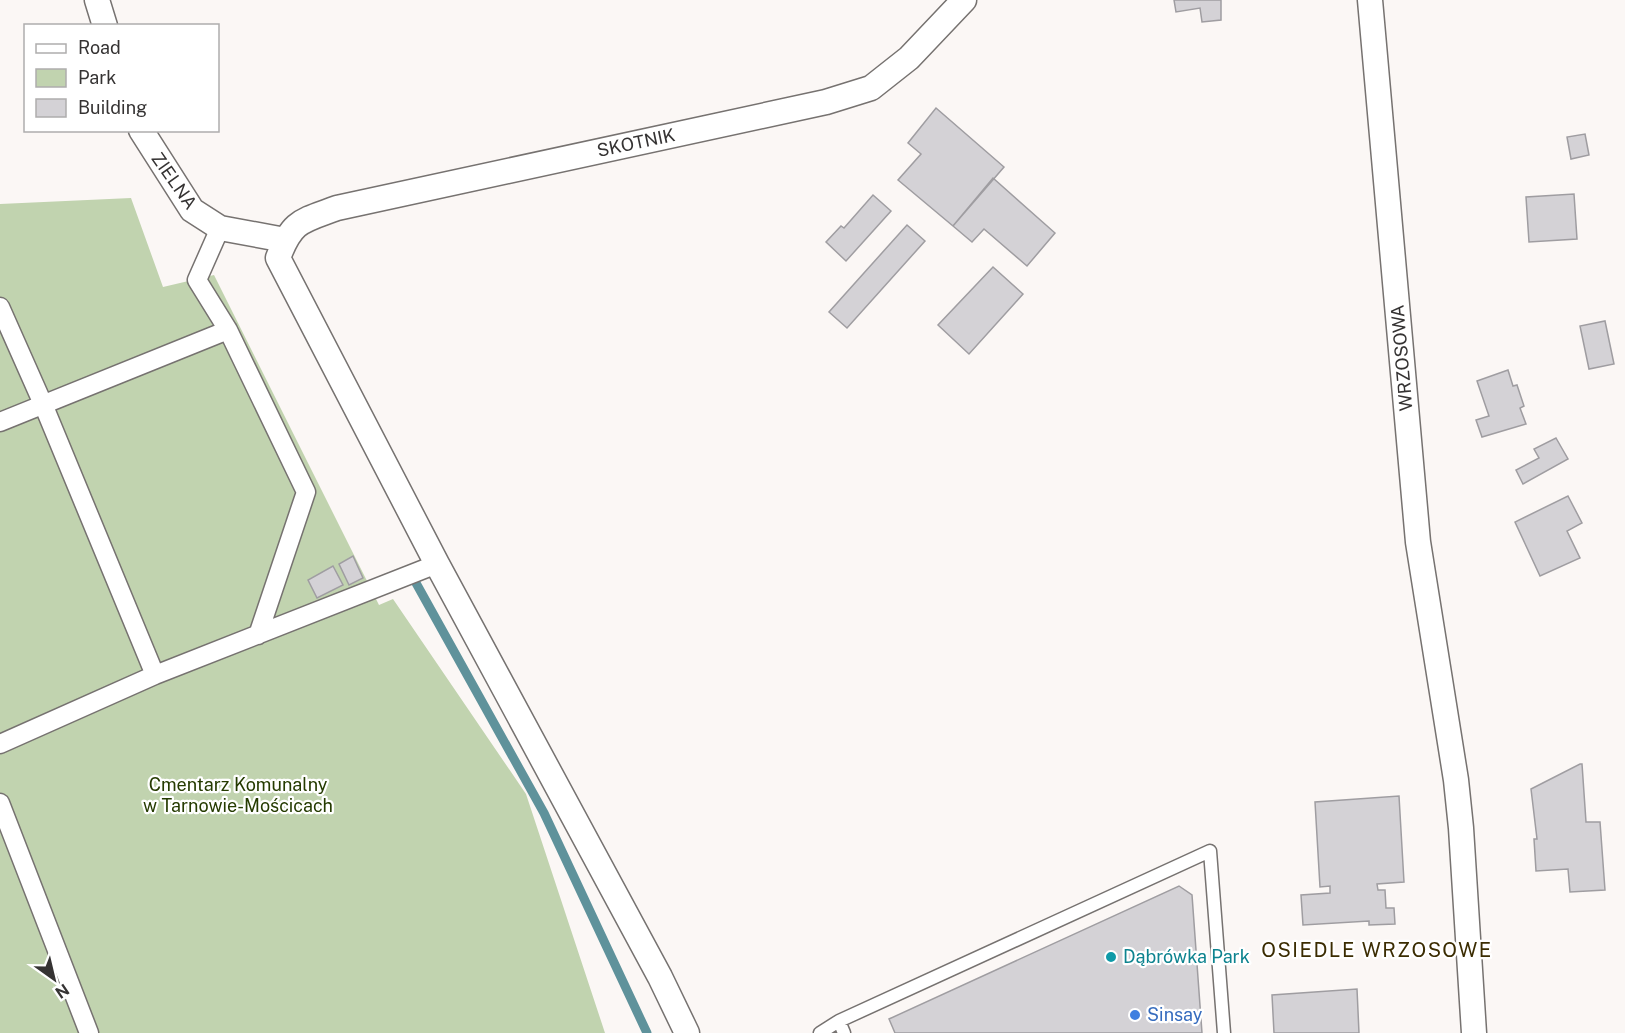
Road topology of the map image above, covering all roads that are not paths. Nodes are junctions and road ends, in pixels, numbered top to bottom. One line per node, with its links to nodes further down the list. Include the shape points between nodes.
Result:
1 (97, 0): 4 (street)
2 (964, 0): 7 (street, SKOTNIK, via 909,58 871,88 826,102 337,208 300,222)
3 (1370, 0): 23 (street, WRZOSOWA, via 1418,542 1461,828)
4 (104, 24)
5 (142, 132): 6 (street, ZIELNA, via 192,210)
6 (220, 228): 7 (street, ZIELNA); 9 (street, via 197,280)
7 (285, 240): 12 (street, via 278,258)
8 (0, 307): 10 (street)
9 (228, 330): 10 (street); 13 (street, via 306,492)
10 (43, 404): 11 (street); 14 (street)
11 (0, 422)
12 (437, 564): 13 (street); 19 (street)
13 (258, 635): 14 (street)
14 (156, 675): 15 (street)
15 (0, 744)
16 (0, 804): 18 (street)
17 (839, 1021): 20 (lane); 21 (lane); 22 (lane, via 1210,851)
18 (89, 1033)
19 (687, 1033)
20 (820, 1033)
21 (844, 1033)
22 (1224, 1033)
23 (1474, 1033)

